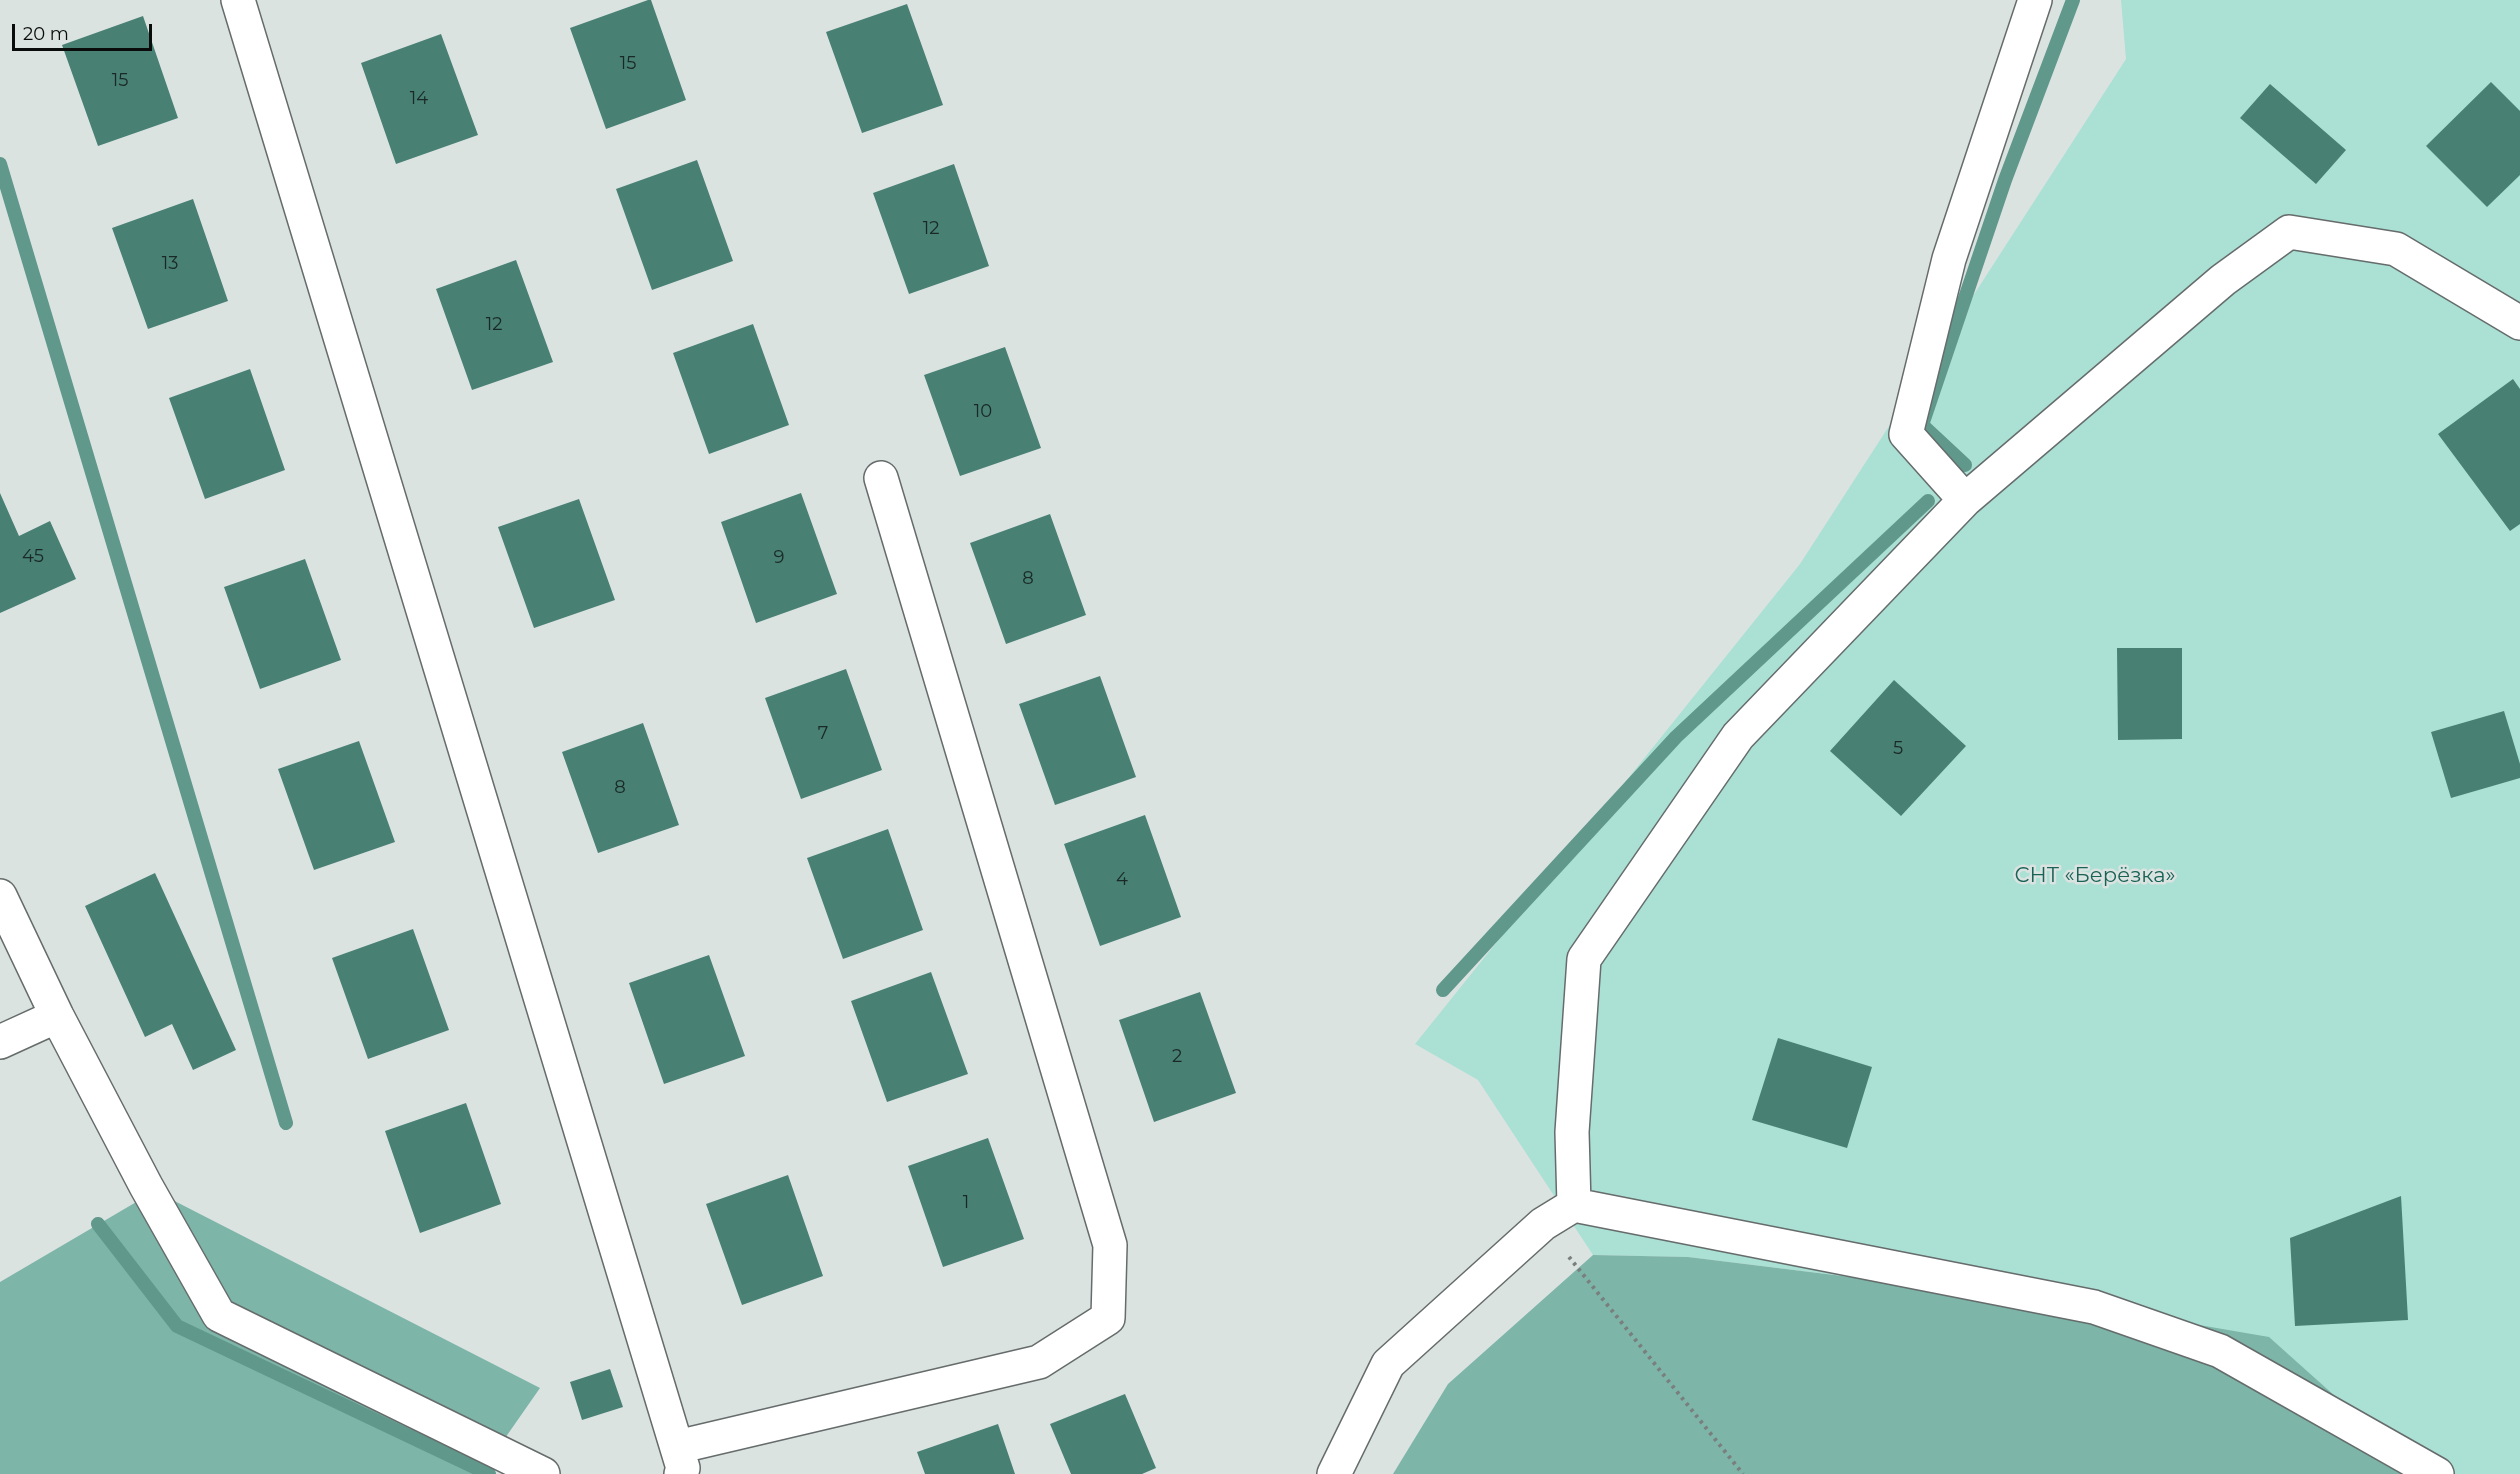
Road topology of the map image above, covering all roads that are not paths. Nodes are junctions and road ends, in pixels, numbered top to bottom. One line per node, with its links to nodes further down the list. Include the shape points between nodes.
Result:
1 (238, 0): 10 (street)
2 (2035, 0): 5 (street, via 1949,259 1906,434)
3 (2520, 323): 5 (street, via 2396,249 2289,231 2223,280)
4 (881, 478): 10 (street, via 1110,1245 1108,1318 1039,1362)
5 (1965, 500): 9 (street, via 1738,736 1584,959 1572,1132)
6 (0, 896): 7 (street)
7 (57, 1016): 8 (street); 11 (street, via 219,1315)
8 (0, 1042)
9 (1574, 1205): 12 (street, via 1543,1224 1388,1364); 13 (street, via 2094,1307 2220,1351)
10 (679, 1460)
11 (543, 1474)
12 (1334, 1474)
13 (2437, 1474)

